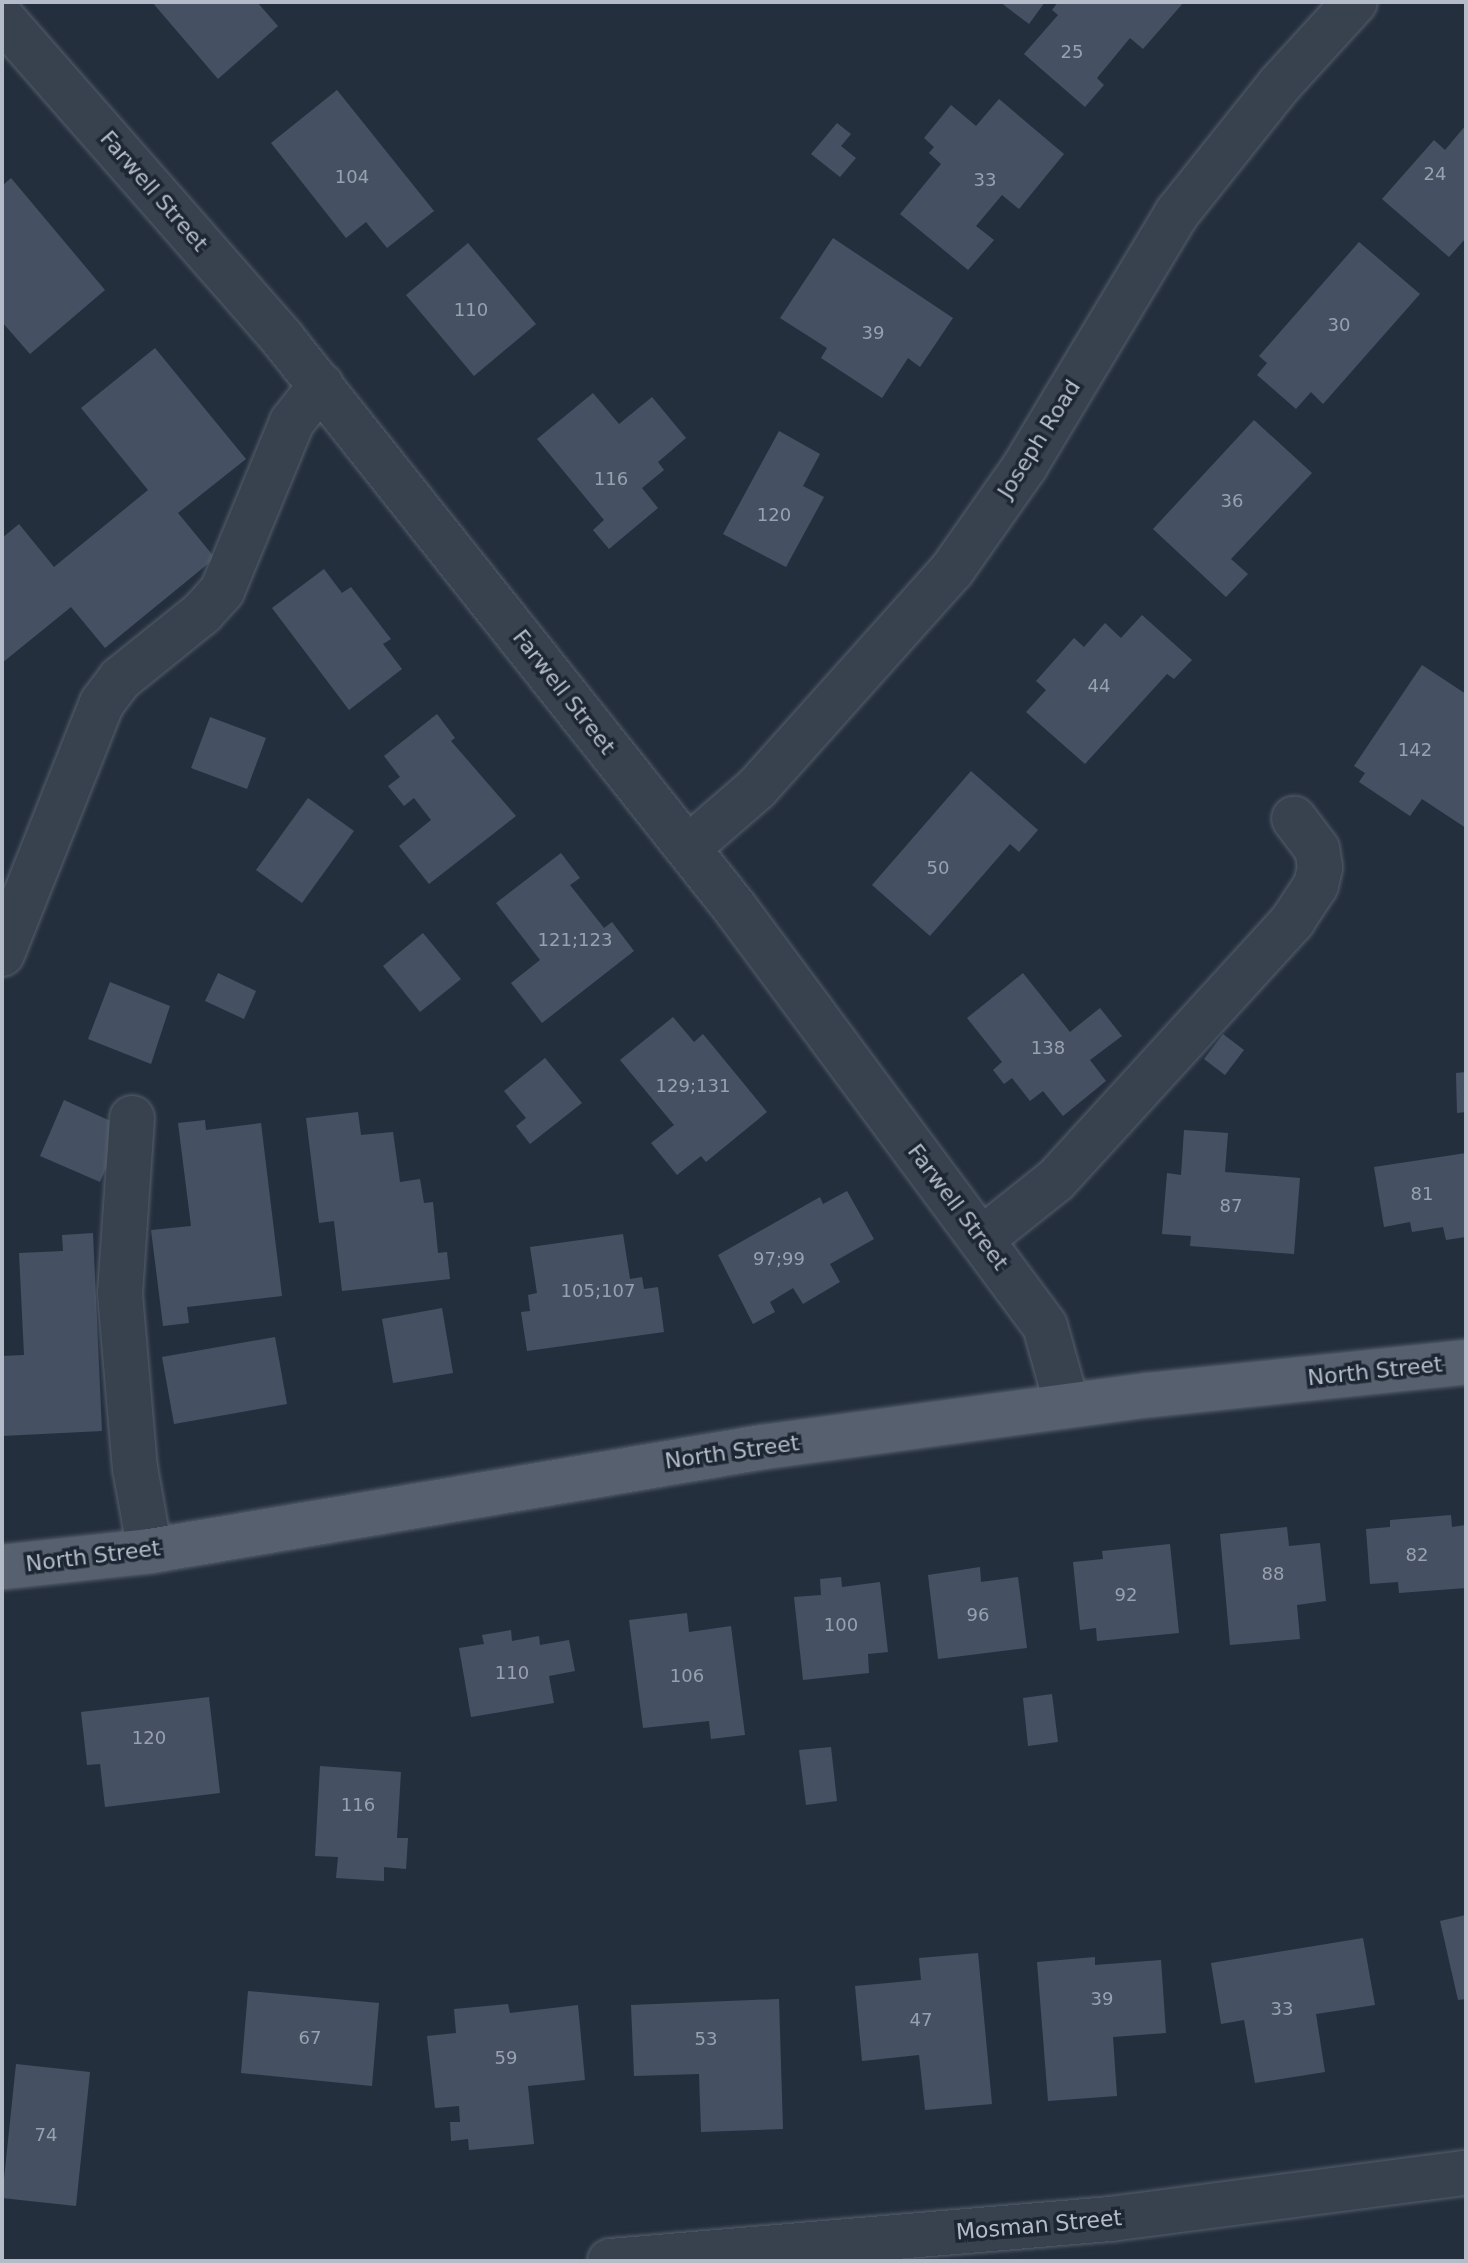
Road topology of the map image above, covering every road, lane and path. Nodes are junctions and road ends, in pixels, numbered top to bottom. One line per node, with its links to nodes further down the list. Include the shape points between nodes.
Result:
1 (1355, 2): 5 (street, Joseph Road, via 1280,84 1170,223 1034,452 952,570 757,788)
2 (2, 18): 3 (street, Farwell Street)
3 (321, 385): 5 (street, Farwell Street); 6 (street, via 292,422 222,591 120,679 102,703)
4 (1294, 819): 8 (street, via 1308,831 1320,867 1300,911 1056,1180)
5 (688, 848): 8 (street, Farwell Street)
6 (2, 954)
7 (132, 1118): 11 (street, via 120,1294 135,1468)
8 (982, 1239): 10 (street, Farwell Street, via 1045,1326)
9 (1466, 1362): 10 (main road, North Street)
10 (1067, 1405): 11 (main road, North Street, via 587,1473)
11 (150, 1551): 12 (main road, North Street)
12 (2, 1567)
13 (1466, 2173): 14 (street, Mosman Street, via 1166,2213)
14 (610, 2261)

